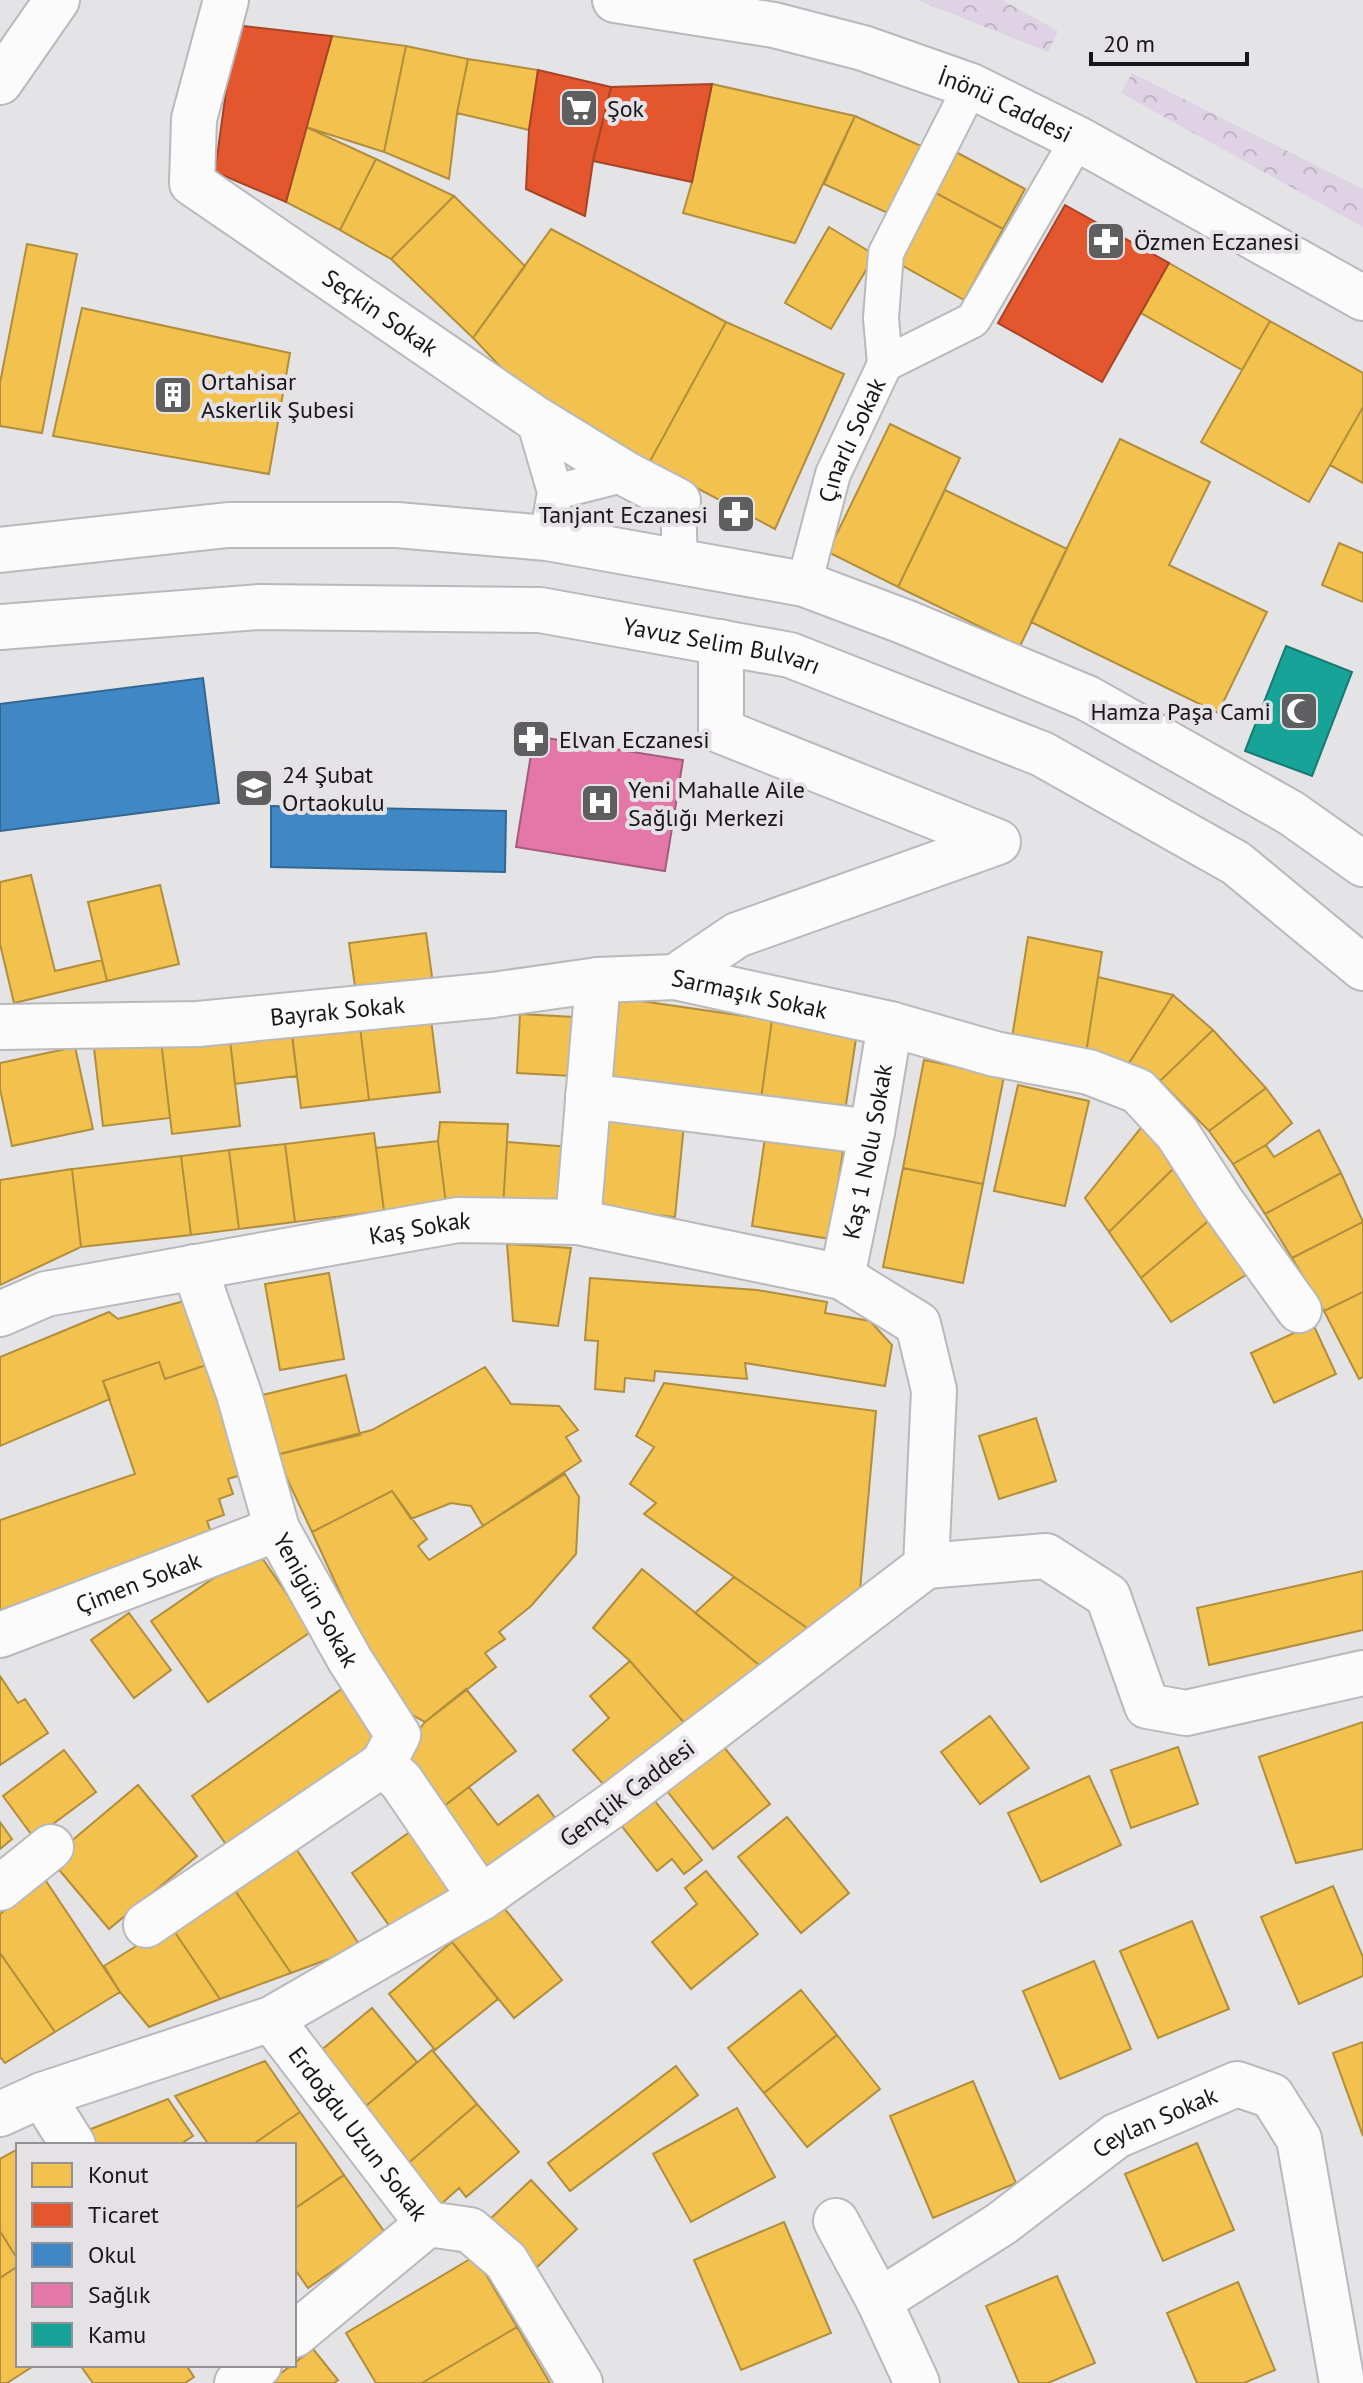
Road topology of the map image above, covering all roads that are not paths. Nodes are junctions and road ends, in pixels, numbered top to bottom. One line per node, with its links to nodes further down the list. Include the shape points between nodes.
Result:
1 (57, 0): 5 (street)
2 (226, 0): 10 (street, Seçkin Sokak, via 194,119 192,183)
3 (634, 1): 4 (street, İnönü Caddesi)
4 (695, 6): 6 (street, İnönü Caddesi, via 849,44)
5 (0, 82)
6 (971, 86): 7 (street, İnönü Caddesi); 9 (street, via 886,253 881,318)
7 (1078, 139): 8 (street, İnönü Caddesi); 9 (street, Çınarlı Sokak, via 973,320)
8 (1363, 298)
9 (885, 364): 17 (street, Çınarlı Sokak, via 833,474)
10 (533, 417): 11 (street, Seçkin Sokak); 12 (street)
11 (626, 474): 12 (street); 13 (street, Seçkin Sokak)
12 (555, 492): 14 (street)
13 (678, 501): 16 (street, Seçkin Sokak)
14 (547, 538): 15 (street, via 397,525 228,525); 16 (street)
15 (0, 550)
16 (680, 563): 17 (street)
17 (804, 584): 20 (street, via 1087,698 1291,813)
18 (0, 627): 19 (street, Yavuz Selim Bulvarı, via 259,607 540,610)
19 (721, 642): 21 (street, Yavuz Selim Bulvarı, via 790,655 1042,754 1236,863); 22 (street, Sarmaşık Sokak, via 721,731 998,842 737,935)
20 (1363, 864)
21 (1363, 968)
22 (675, 977): 23 (street, Bayrak Sokak); 24 (street, Sarmaşık Sokak)
23 (598, 980): 25 (street, Bayrak Sokak, via 198,1024); 26 (street)
24 (890, 1024): 27 (street, Kaş 1 Nolu Sokak); 31 (street, Sarmaşık Sokak, via 995,1054 1089,1072 1138,1091 1177,1133)
25 (0, 1027)
26 (588, 1096): 27 (street); 28 (street)
27 (872, 1132): 30 (street, Kaş 1 Nolu Sokak)
28 (578, 1222): 29 (street, Kaş Sokak, via 458,1220); 30 (street, Kaş Sokak)
29 (194, 1267): 32 (street, Kaş Sokak, via 46,1294); 33 (street, Yenigün Sokak, via 239,1394)
30 (842, 1277): 34 (street, via 918,1324 934,1390)
31 (1299, 1310)
32 (0, 1314)
33 (277, 1529): 35 (street, Çimen Sokak); 37 (street, Yenigün Sokak, via 398,1735)
34 (926, 1566): 36 (street, via 1046,1556 1108,1596 1147,1706 1186,1713); 40 (street, Gençlik Caddesi, via 614,1804)
35 (0, 1635)
36 (1363, 1673)
37 (383, 1764): 40 (street, via 401,1781); 41 (street)
38 (51, 1847): 39 (street)
39 (0, 1888)
40 (481, 1898): 42 (street, Gençlik Caddesi)
41 (146, 1925)
42 (271, 2019): 43 (street, Gençlik Caddesi); 47 (street, Erdoğdu Uzun Sokak)
43 (42, 2095): 44 (street, Gençlik Caddesi); 45 (street)
44 (0, 2114)
45 (72, 2143)
46 (836, 2221): 48 (street)
47 (428, 2224): 49 (street, Erdoğdu Uzun Sokak); 52 (street, via 470,2230 506,2261)
48 (879, 2301): 53 (street); 54 (street, Ceylan Sokak, via 1001,2224 1116,2136 1237,2084 1272,2096 1299,2139)
49 (296, 2333)
50 (257, 2367): 51 (street)
51 (237, 2383)
52 (580, 2383)
53 (917, 2383)
54 (1342, 2383)

